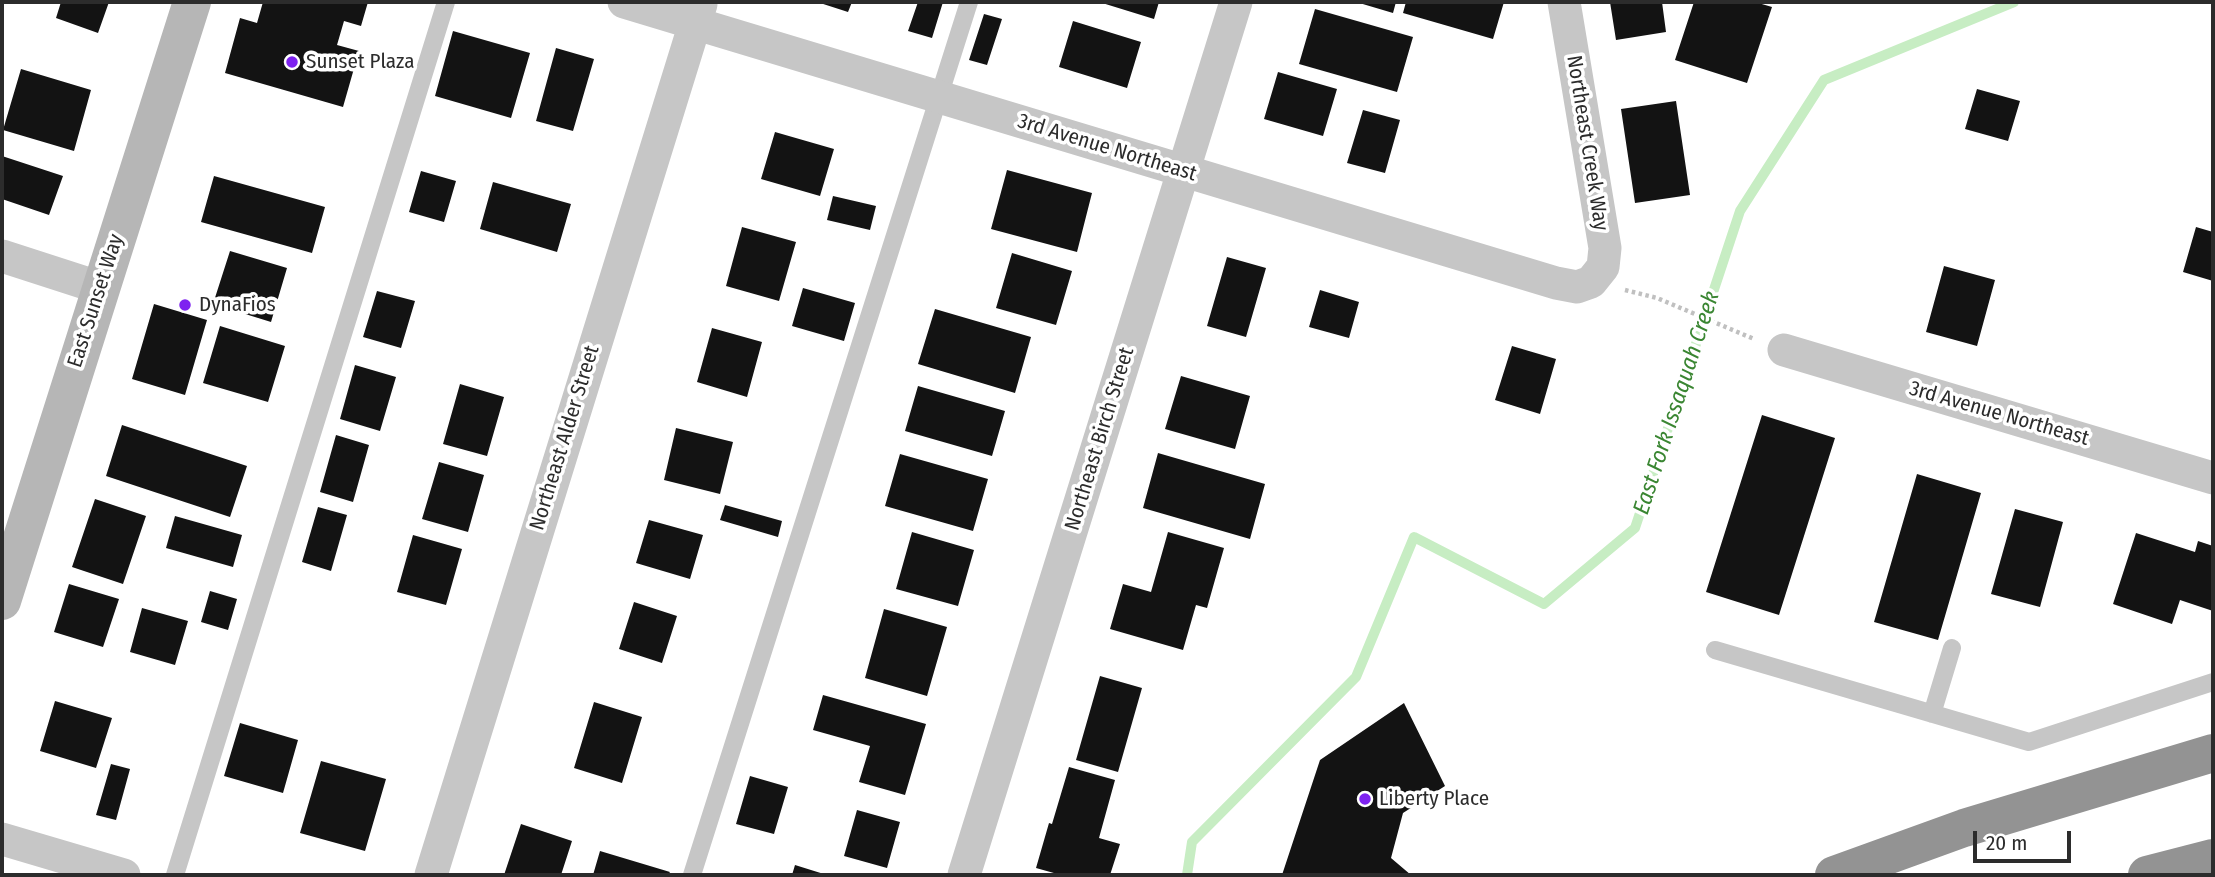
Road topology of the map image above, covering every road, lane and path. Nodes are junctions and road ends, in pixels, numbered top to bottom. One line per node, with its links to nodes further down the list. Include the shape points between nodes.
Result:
1 (192, 2): 12 (main road, East Sunset Way)
2 (446, 2): 25 (lane)
3 (624, 2): 7 (street, 3rd Avenue Northeast)
4 (969, 2): 8 (lane)
5 (1236, 2): 9 (street, Northeast Birch Street)
6 (1564, 2): 11 (street, Northeast Creek Way, via 1605,248 1603,267)
7 (698, 13): 8 (street, 3rd Avenue Northeast); 26 (street, Northeast Alder Street)
8 (939, 97): 9 (street, 3rd Avenue Northeast); 27 (lane)
9 (1184, 171): 11 (street, 3rd Avenue Northeast, via 1556,283 1577,287); 28 (street, Northeast Birch Street)
10 (2, 256): 12 (street)
11 (1591, 282): 13 (path, via 1657,298)
12 (101, 288): 15 (main road, East Sunset Way)
13 (1784, 350): 14 (street, 3rd Avenue Northeast)
14 (2213, 478)
15 (2, 601)
16 (1952, 648): 19 (lane)
17 (1715, 650): 19 (lane)
18 (2213, 682): 19 (lane, via 2029,742)
19 (1932, 714)
20 (2213, 739): 30 (highway)
21 (2213, 753): 29 (highway, via 1964,828)
22 (2, 839): 24 (street)
23 (2213, 858): 31 (highway)
24 (124, 875)
25 (174, 875)
26 (431, 875)
27 (692, 875)
28 (964, 875)
29 (1834, 875)
30 (1878, 875)
31 (2147, 875)

